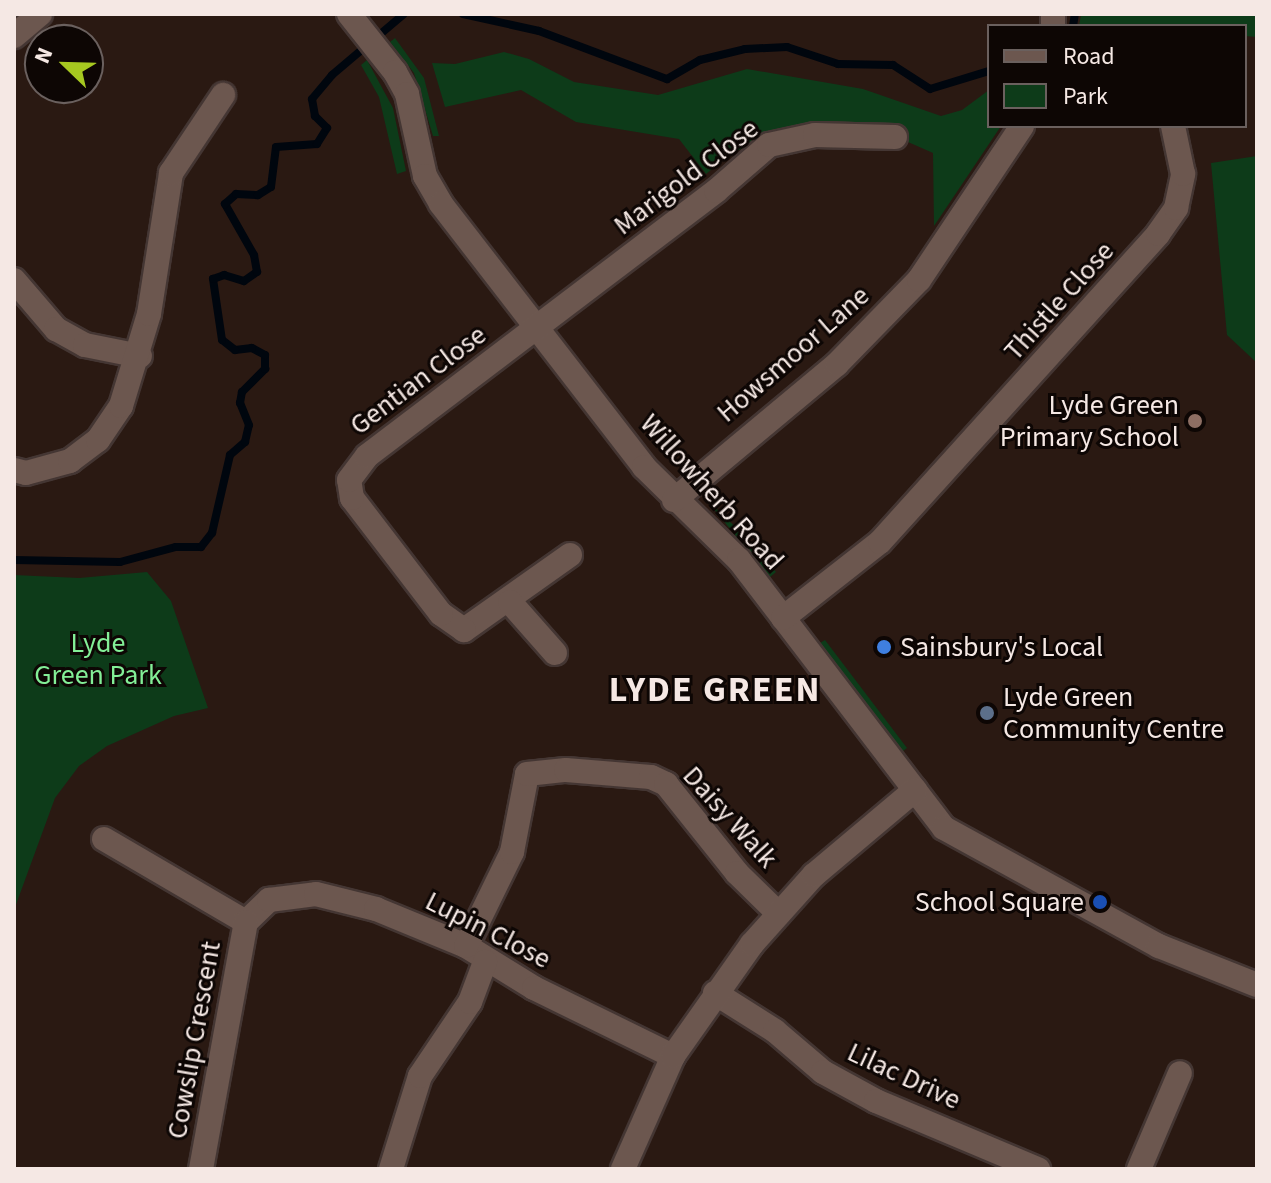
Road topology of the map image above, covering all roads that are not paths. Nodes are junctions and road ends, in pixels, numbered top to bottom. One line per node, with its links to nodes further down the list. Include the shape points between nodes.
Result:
1 (40, 14): 3 (street)
2 (349, 14): 9 (street, Willowherb Road, via 407,94 425,176)
3 (14, 36)
4 (223, 95): 10 (street, via 171,173)
5 (1021, 128): 12 (street, Howsmoor Lane, via 919,280 837,364)
6 (1173, 128): 15 (street, Thistle Close, via 1183,174 1176,208 1158,234 880,542)
7 (895, 137): 9 (street, Marigold Close, via 815,135 769,145)
8 (14, 280): 10 (street, via 56,329 85,345)
9 (535, 328): 12 (street, Willowherb Road); 14 (street, Gentian Close, via 367,456 349,480 352,498 450,624 464,630)
10 (140, 356): 11 (street, via 121,406 98,440 48,470)
11 (14, 470)
12 (674, 500): 15 (street, Willowherb Road, via 739,560)
13 (570, 555): 14 (street, Gentian Close)
14 (510, 602): 16 (street)
15 (783, 618): 17 (street, Willowherb Road)
16 (555, 653)
17 (915, 790): 19 (street, via 852,840); 23 (street, Willowherb Road, via 944,828 973,848 1159,946)
18 (104, 839): 20 (street)
19 (778, 913): 21 (street, Daisy Walk, via 737,873 666,784 651,777 566,770 527,774 512,852); 24 (street)
20 (246, 922): 21 (street, Lupin Close, via 269,900 316,894 376,909); 27 (street, Cowslip Crescent)
21 (466, 946): 22 (street, Lupin Close)
22 (485, 962): 25 (street, Lupin Close); 28 (street, via 470,1002 420,1076)
23 (1257, 985)
24 (715, 993): 25 (street); 30 (street, Lilac Drive, via 775,1031 823,1072 876,1101)
25 (673, 1056): 29 (street)
26 (1180, 1073): 31 (street)
27 (201, 1169)
28 (391, 1169)
29 (623, 1169)
30 (1038, 1169)
31 (1139, 1169)

